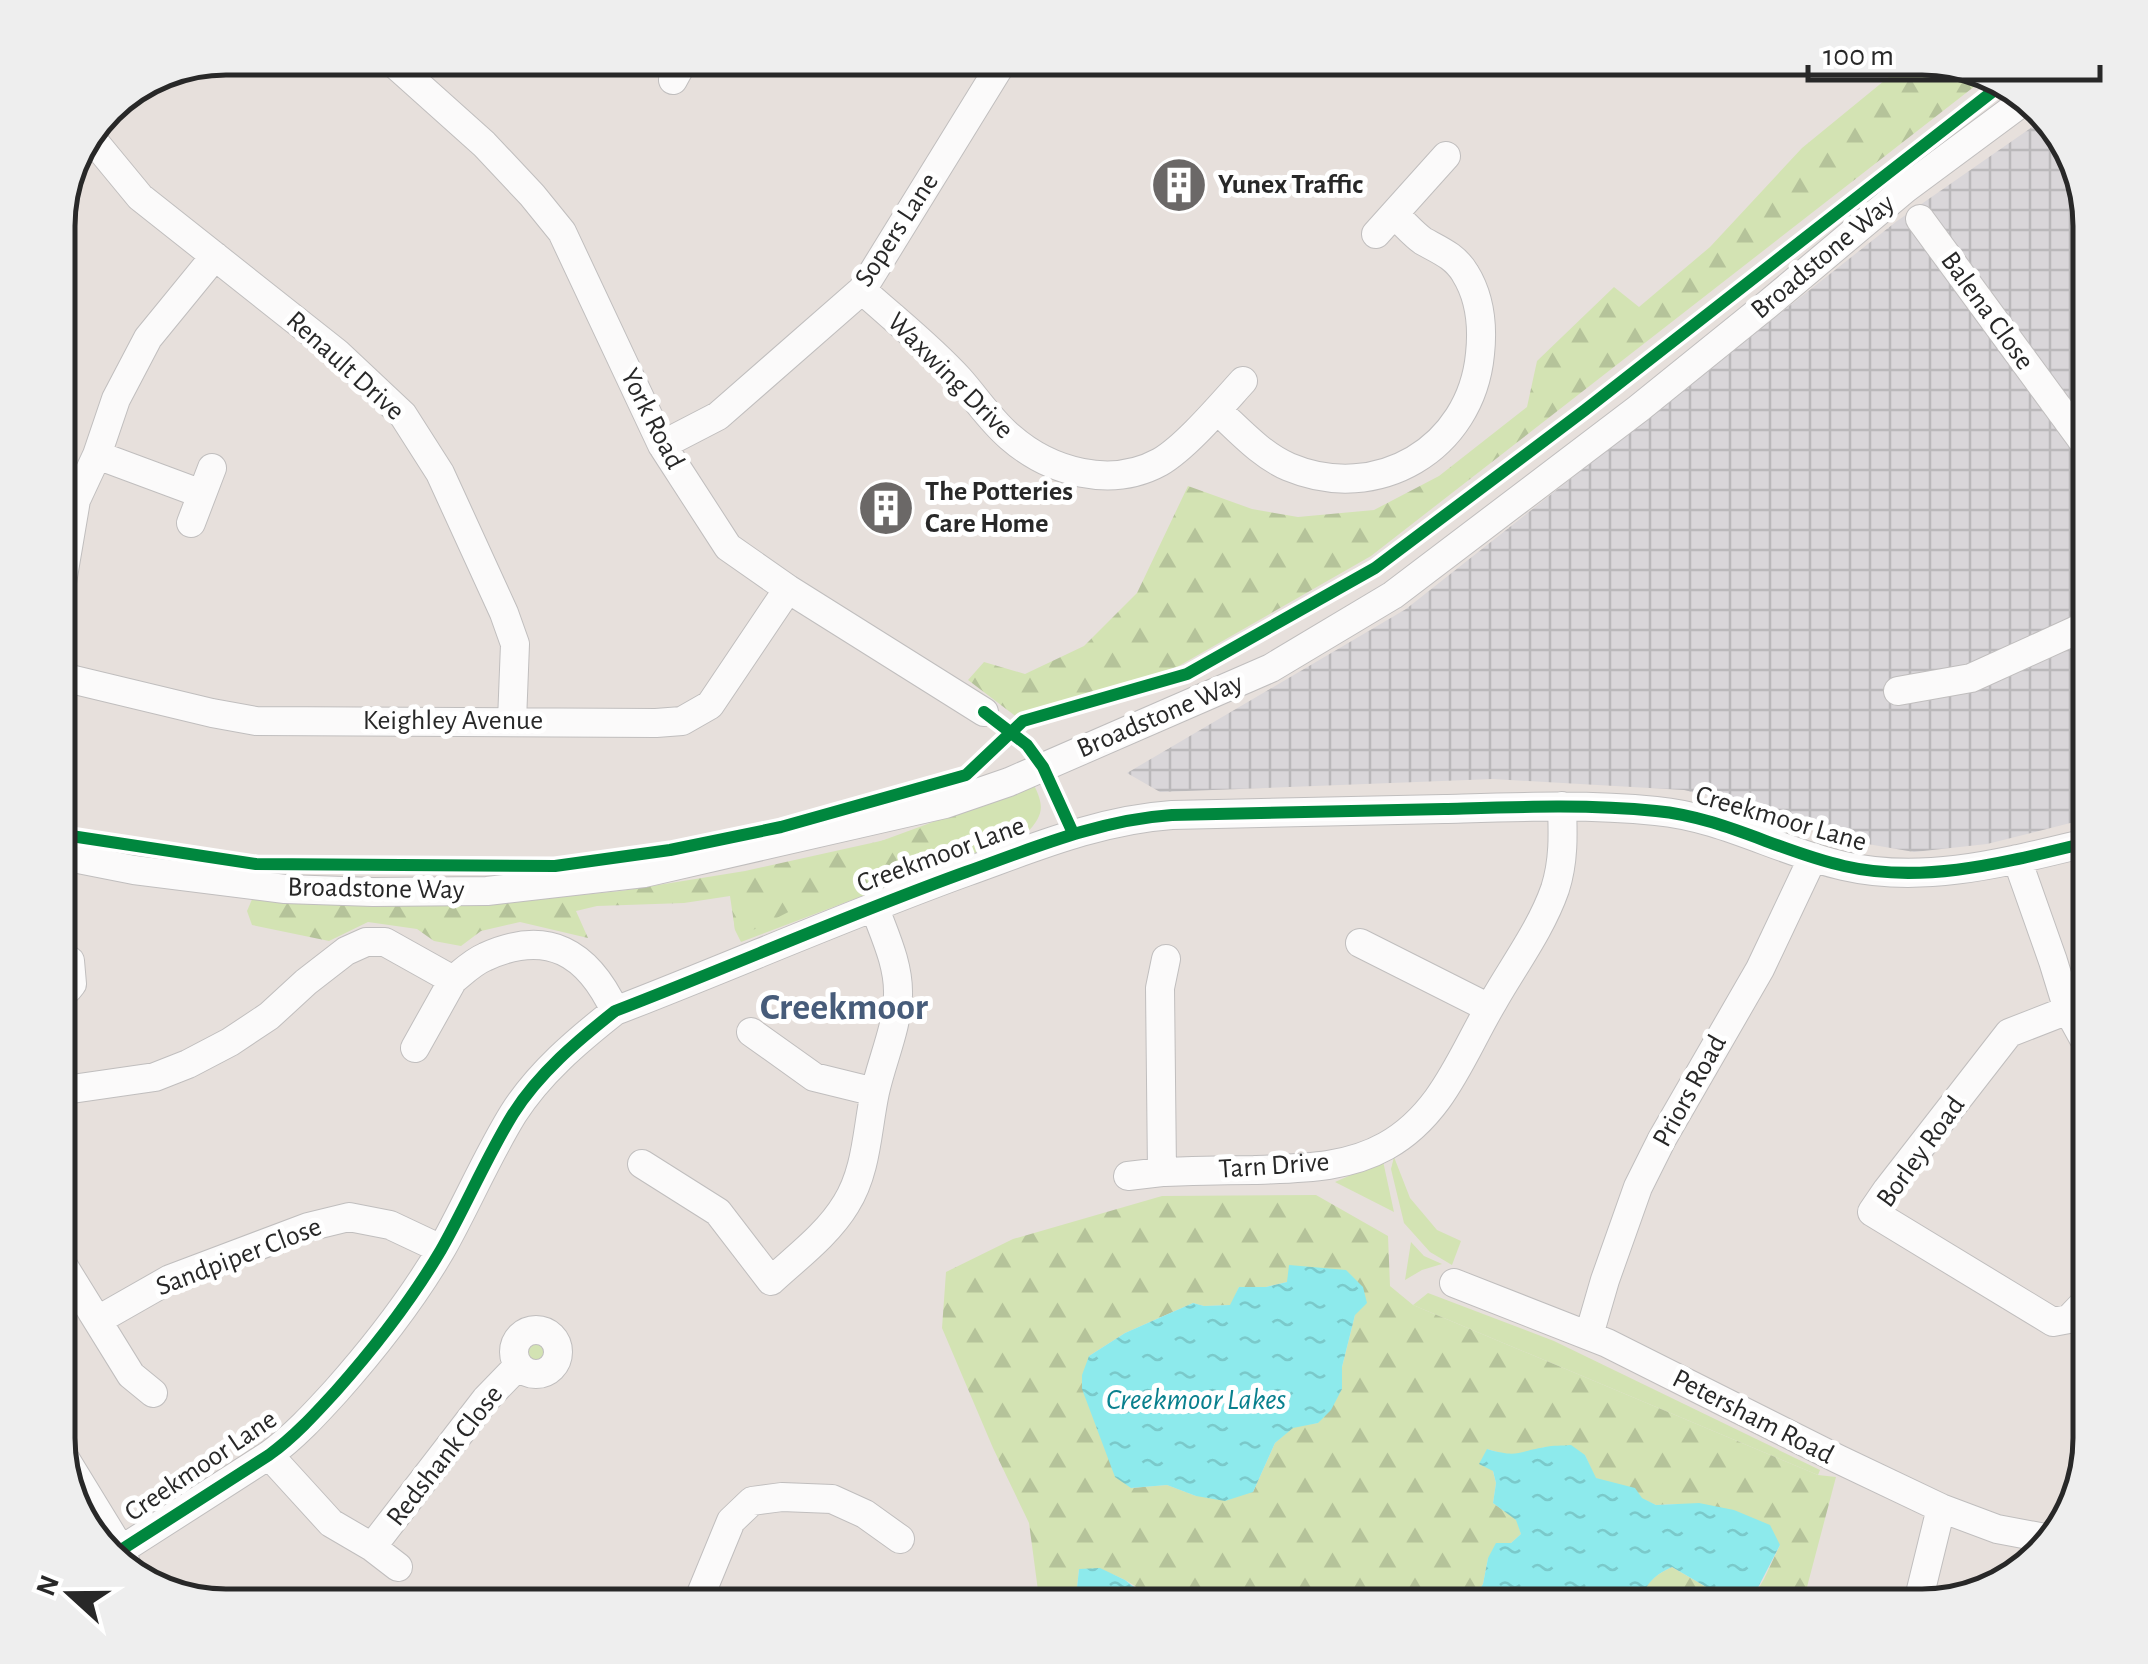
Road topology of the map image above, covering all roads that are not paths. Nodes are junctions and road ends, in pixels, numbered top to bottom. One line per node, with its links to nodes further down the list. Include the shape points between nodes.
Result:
1 (407, 75): 12 (street, York Road, via 484,144 562,232)
2 (995, 75): 8 (street, Sopers Lane)
3 (2016, 108): 25 (street, Broadstone Way, via 1393,596 1271,668 1009,782 927,808 644,872 488,891 285,889)
4 (98, 147): 7 (street, Renault Drive, via 140,197)
5 (1446, 156): 10 (street, via 1386,224 1442,249 1464,270 1479,308 1472,395 1447,432 1392,472 1342,479 1287,466)
6 (1920, 219): 11 (street, Balena Close)
7 (215, 256): 13 (street, via 148,338); 21 (street, Renault Drive, via 338,352 422,441 515,644)
8 (862, 290): 10 (street, Waxwing Drive, via 957,377 1012,439 1069,470 1140,471 1164,460); 12 (street, Sopers Lane, via 718,416)
9 (1243, 381): 10 (street, Waxwing Drive)
10 (1217, 410)
11 (2073, 428)
12 (662, 445): 16 (street, York Road, via 728,547)
13 (97, 455): 14 (street); 15 (street, via 207,481)
14 (75, 506)
15 (191, 522)
16 (788, 589): 20 (street, York Road); 21 (street, Keighley Avenue, via 710,705 682,720)
17 (2073, 632): 19 (street, via 1971,678)
18 (75, 680): 21 (street, Keighley Avenue, via 256,721)
19 (1898, 691)
20 (984, 712)
21 (512, 720)
22 (1562, 806): 24 (street, Creekmoor Lane, via 1659,811 1719,823); 27 (street, Creekmoor Lane, via 1149,816 1074,833); 31 (street, Tarn Drive, via 1555,889)
23 (2073, 846): 26 (street, Creekmoor Lane)
24 (1813, 856): 26 (street, Creekmoor Lane, via 1842,866 1923,874); 47 (street, Priors Road, via 1760,968 1638,1187)
25 (75, 858)
26 (2017, 859): 32 (street)
27 (874, 906): 33 (street, Creekmoor Lane); 38 (street, via 896,969 898,996)
28 (1360, 943): 31 (street)
29 (1166, 960): 40 (street, via 1160,988)
30 (453, 980): 33 (street, via 482,958 549,944 577,957); 36 (street); 37 (street, via 385,942 366,942 269,1016 188,1064)
31 (1490, 1008): 40 (street, Tarn Drive, via 1428,1113 1388,1146 1324,1168)
32 (2068, 1010): 34 (street); 45 (street, Borley Road, via 2010,1033 1872,1212 2052,1322)
33 (615, 1011): 42 (street, Creekmoor Lane, via 552,1066 514,1113)
34 (2073, 1019)
35 (751, 1032): 38 (street, via 814,1077)
36 (415, 1048)
37 (75, 1088)
38 (875, 1092): 39 (street, via 866,1152 849,1200 777,1290 718,1212)
39 (642, 1164)
40 (1162, 1172): 41 (street, Tarn Drive)
41 (1128, 1176)
42 (441, 1249): 46 (street, Sandpiper Close, via 390,1225 349,1217 170,1279); 50 (street, Creekmoor Lane, via 358,1366)
43 (1454, 1283): 47 (street, Petersham Road)
44 (75, 1284): 46 (street)
45 (2073, 1315)
46 (98, 1320): 49 (street, via 131,1374)
47 (1589, 1335): 52 (street, Petersham Road)
48 (518, 1366): 56 (street, Redshank Close)
49 (153, 1393)
50 (270, 1455): 56 (street, Redshank Close, via 331,1523); 57 (street, Creekmoor Lane)
51 (89, 1500): 53 (street)
52 (1941, 1508): 54 (street, Petersham Road); 60 (street)
53 (109, 1533)
54 (2036, 1536)
55 (900, 1539): 59 (street, via 832,1499 752,1502 731,1520)
56 (372, 1547): 58 (street, Redshank Close)
57 (133, 1557)
58 (398, 1567)
59 (703, 1589)
60 (1920, 1589)

